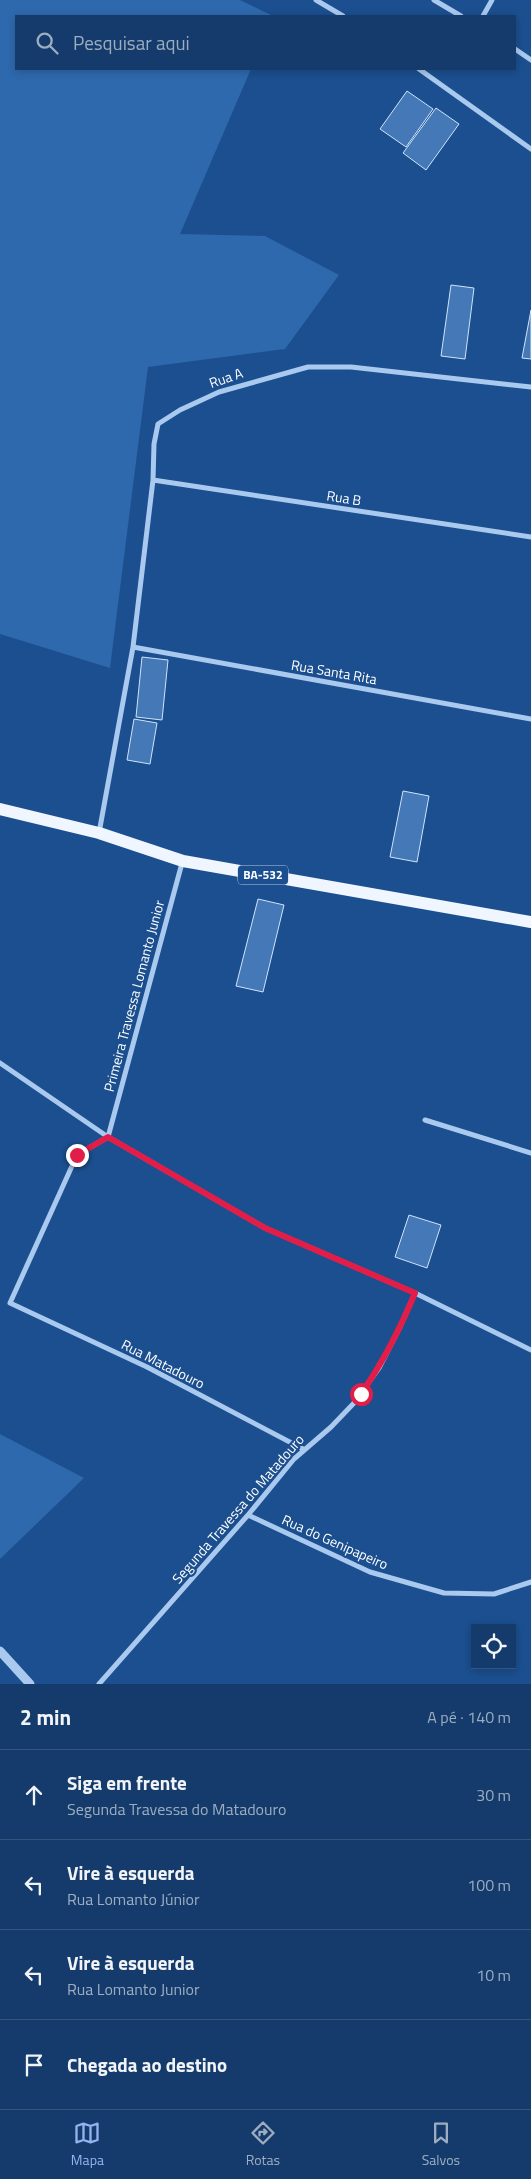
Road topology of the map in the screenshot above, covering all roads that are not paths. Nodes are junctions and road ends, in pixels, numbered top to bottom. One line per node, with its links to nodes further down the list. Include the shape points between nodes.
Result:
1 (316, 0): 4 (street)
2 (434, 0): 5 (street)
3 (492, 0): 6 (street)
4 (341, 15)
5 (459, 15)
6 (484, 15)
7 (516, 51): 8 (street)
8 (531, 60)
9 (420, 70): 10 (street)
10 (531, 149)
11 (531, 387): 12 (street, Rua A, via 330,365 290,371 219,392 158,424)
12 (153, 480): 13 (street, Rua B); 14 (street, Rua A)
13 (531, 538)
14 (133, 647): 15 (street, Rua Santa Rita); 17 (street, Rua A)
15 (531, 720)
16 (0, 809): 17 (main road, BA-532)
17 (99, 833): 18 (main road, BA-532)
18 (183, 861): 19 (main road, BA-532); 22 (street, Primeira Travessa Lomanto Junior)
19 (531, 922)
20 (0, 1062): 22 (street)
21 (424, 1120): 23 (street)
22 (108, 1137): 24 (street, via 265,1228); 26 (street, Rua Matadouro, via 77,1155 10,1303 147,1367)
23 (531, 1153)
24 (415, 1293): 25 (street); 26 (street, Segunda Travessa do Matadouro, via 379,1368 354,1403)
25 (531, 1350)
26 (303, 1449): 27 (street, Segunda Travessa do Matadouro)
27 (248, 1515): 28 (street, Rua do Genipapeiro, via 370,1572 444,1593 494,1594); 31 (street, Segunda Travessa do Matadouro)
28 (531, 1582)
29 (0, 1651): 30 (street)
30 (30, 1684)
31 (99, 1684)

